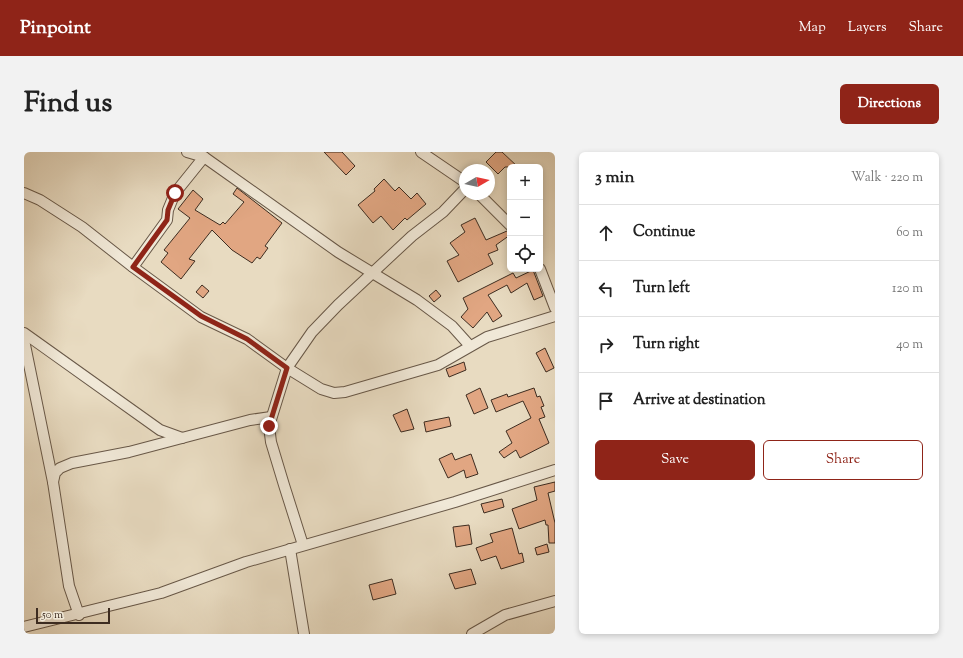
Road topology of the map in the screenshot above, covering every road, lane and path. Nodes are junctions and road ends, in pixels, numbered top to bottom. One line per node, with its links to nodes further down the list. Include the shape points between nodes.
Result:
1 (187, 152): 3 (street)
2 (421, 152): 4 (street)
3 (204, 157): 9 (street, via 175,193 167,220); 11 (street)
4 (459, 178)
5 (24, 193): 9 (street, via 76,222)
6 (459, 195): 11 (street)
7 (485, 200): 8 (street)
8 (507, 222)
9 (133, 267): 17 (street, via 201,316 247,339)
10 (541, 272): 12 (street)
11 (371, 273): 16 (street, via 428,308 452,326); 17 (street, via 312,332)
12 (555, 308)
13 (555, 316): 16 (street)
14 (24, 333): 19 (street, via 160,430 177,438)
15 (24, 340): 21 (street)
16 (470, 346): 17 (street, via 438,366 345,392 334,393 321,389)
17 (287, 368): 18 (street)
18 (271, 417): 19 (street, via 237,423); 22 (street, via 271,442)
19 (184, 438): 21 (street, via 72,463 60,468 55,473)
20 (555, 470): 22 (street, via 455,502)
21 (53, 482): 25 (street, via 69,586)
22 (303, 545): 23 (street)
23 (290, 549): 25 (street, via 161,593); 27 (street)
24 (555, 601): 28 (street, via 505,615)
25 (79, 615): 26 (street)
26 (24, 627)
27 (304, 634)
28 (472, 634)

